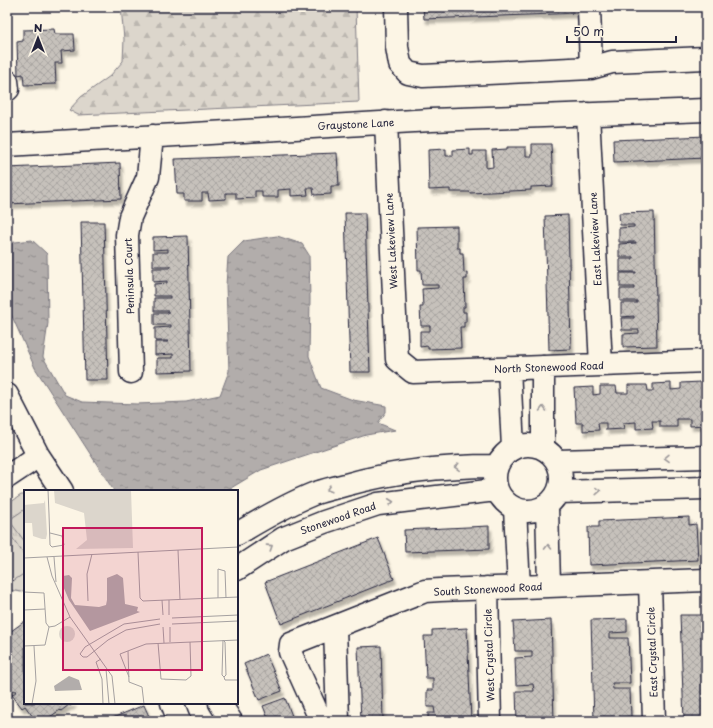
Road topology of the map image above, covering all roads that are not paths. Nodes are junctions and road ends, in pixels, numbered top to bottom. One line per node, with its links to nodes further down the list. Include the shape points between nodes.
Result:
1 (396, 7): 4 (street, via 397,48 400,64 408,73 423,76)
2 (589, 7): 4 (street)
3 (706, 58): 4 (street, via 612,62)
4 (591, 68)
5 (7, 81): 6 (street)
6 (7, 90)
7 (706, 110): 8 (street, Graystone Lane)
8 (588, 114): 9 (street, Graystone Lane); 14 (street, East Lakeview Lane)
9 (386, 122): 10 (street, Graystone Lane); 12 (street, West Lakeview Lane)
10 (152, 136): 11 (street, Graystone Lane); 17 (street, Peninsula Court, via 148,177 130,217 127,235)
11 (7, 144)
12 (397, 359): 16 (street, North Stonewood Road, via 413,372)
13 (706, 361): 14 (street, North Stonewood Road)
14 (601, 365): 15 (street, North Stonewood Road)
15 (543, 367): 16 (street, North Stonewood Road); 20 (street, one-way to 15)
16 (509, 368): 19 (street)
17 (132, 372)
18 (7, 395): 21 (street)
19 (512, 448): 20 (street, via 528,444); 23 (street, via 502,455)
20 (550, 454): 22 (street, one-way to 20); 28 (street, via 561,471 562,482)
21 (38, 455): 24 (street); 26 (street)
22 (706, 457)
23 (496, 466): 27 (street); 30 (street, one-way to 30, via 419,470 374,477 314,493 274,512)
24 (7, 477)
25 (706, 488): 28 (street, one-way to 25)
26 (61, 490)
27 (496, 490): 29 (street, via 504,502); 31 (street, Stonewood Road, one-way to 27, via 284,538 378,504)
28 (553, 499): 29 (street, via 531,512); 34 (street, one-way to 28)
29 (515, 509): 35 (street)
30 (238, 533)
31 (238, 568)
32 (706, 580): 33 (street, South Stonewood Road)
33 (650, 583): 34 (street, South Stonewood Road); 43 (street, East Crystal Circle)
34 (549, 586): 35 (street, South Stonewood Road)
35 (519, 587): 36 (street, South Stonewood Road)
36 (487, 588): 37 (street, South Stonewood Road, via 425,592); 42 (street, West Crystal Circle)
37 (335, 627): 40 (street, South Stonewood Road, via 291,644 290,652); 41 (street)
38 (172, 704): 39 (street)
39 (179, 721)
40 (321, 721)
41 (338, 721)
42 (490, 721)
43 (654, 721)

